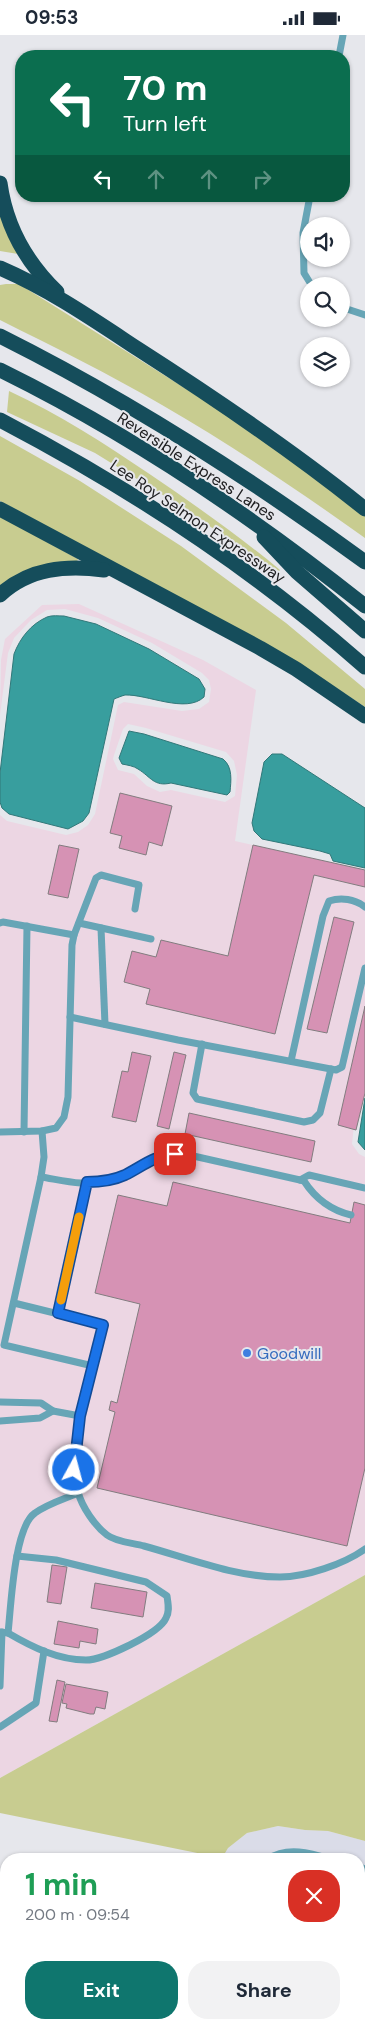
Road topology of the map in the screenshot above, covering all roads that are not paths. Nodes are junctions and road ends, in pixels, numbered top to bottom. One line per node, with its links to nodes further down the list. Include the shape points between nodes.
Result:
1 (344, 35): 2 (lane)
2 (340, 50)
3 (0, 183): 7 (highway, via 6,212 22,249 36,271)
4 (309, 202): 6 (lane, via 303,233)
5 (0, 268): 7 (highway)
6 (306, 277)
7 (73, 307): 14 (highway, via 214,398)
8 (350, 310): 9 (lane)
9 (365, 315)
10 (4, 338): 16 (highway, via 161,425 264,491)
11 (2, 371): 15 (highway, Reversible Express Lanes, via 130,442)
12 (0, 420): 21 (highway, Lee Roy Selmon Expressway, via 104,478 191,535 251,576)
13 (0, 509): 17 (highway)
14 (365, 509)
15 (248, 519): 19 (highway, Reversible Express Lanes); 20 (highway, via 297,573)
16 (365, 562)
17 (113, 571): 18 (highway, via 72,567 43,571 16,583); 22 (highway, via 260,648)
18 (0, 595)
19 (365, 606)
20 (365, 631)
21 (365, 667)
22 (365, 716)
23 (365, 907): 35 (lane, via 338,898 329,901)
24 (135, 909): 26 (lane, via 139,885 101,875 96,878)
25 (0, 923): 27 (lane)
26 (79, 923): 28 (lane); 29 (lane)
27 (27, 926): 29 (lane); 39 (lane)
28 (101, 928): 30 (lane); 33 (lane)
29 (74, 935): 32 (lane)
30 (151, 939)
31 (365, 968): 36 (lane, via 342,1067)
32 (70, 1017): 33 (lane); 37 (lane, via 68,1097 64,1117 56,1127)
33 (104, 1024): 34 (lane)
34 (202, 1044): 35 (lane); 36 (lane, via 193,1093 197,1099 304,1122 313,1120 320,1113)
35 (291, 1061): 36 (lane)
36 (331, 1069)
37 (42, 1131): 39 (lane); 40 (lane, via 44,1157)
38 (0, 1132): 39 (lane)
39 (24, 1132)
40 (41, 1177): 42 (lane); 45 (lane)
41 (300, 1180): 42 (lane, via 175,1154 160,1155 104,1182); 43 (lane, via 309,1175); 44 (lane, via 325,1205)
42 (87, 1182): 46 (lane)
43 (365, 1188)
44 (352, 1215)
45 (14, 1303): 46 (lane); 47 (lane, via 4,1345)
46 (58, 1313): 47 (lane, via 103,1325)
47 (93, 1366): 50 (lane)
48 (0, 1402): 49 (lane, via 41,1403)
49 (53, 1411): 50 (lane); 51 (lane, via 40,1418)
50 (80, 1416): 52 (lane, via 74,1470)
51 (0, 1421)
52 (78, 1493): 53 (lane, via 88,1514 108,1536 248,1575 307,1575); 54 (lane, via 34,1513 25,1525)
53 (365, 1549)
54 (17, 1556): 55 (lane); 56 (lane, via 56,1560 146,1582 166,1596 169,1612 165,1621 141,1640 87,1660)
55 (3, 1632): 56 (lane); 57 (lane)
56 (44, 1651): 58 (lane, via 36,1703)
57 (0, 1686)
58 (0, 1727)
59 (288, 1853): 60 (lane)
60 (309, 1853)

